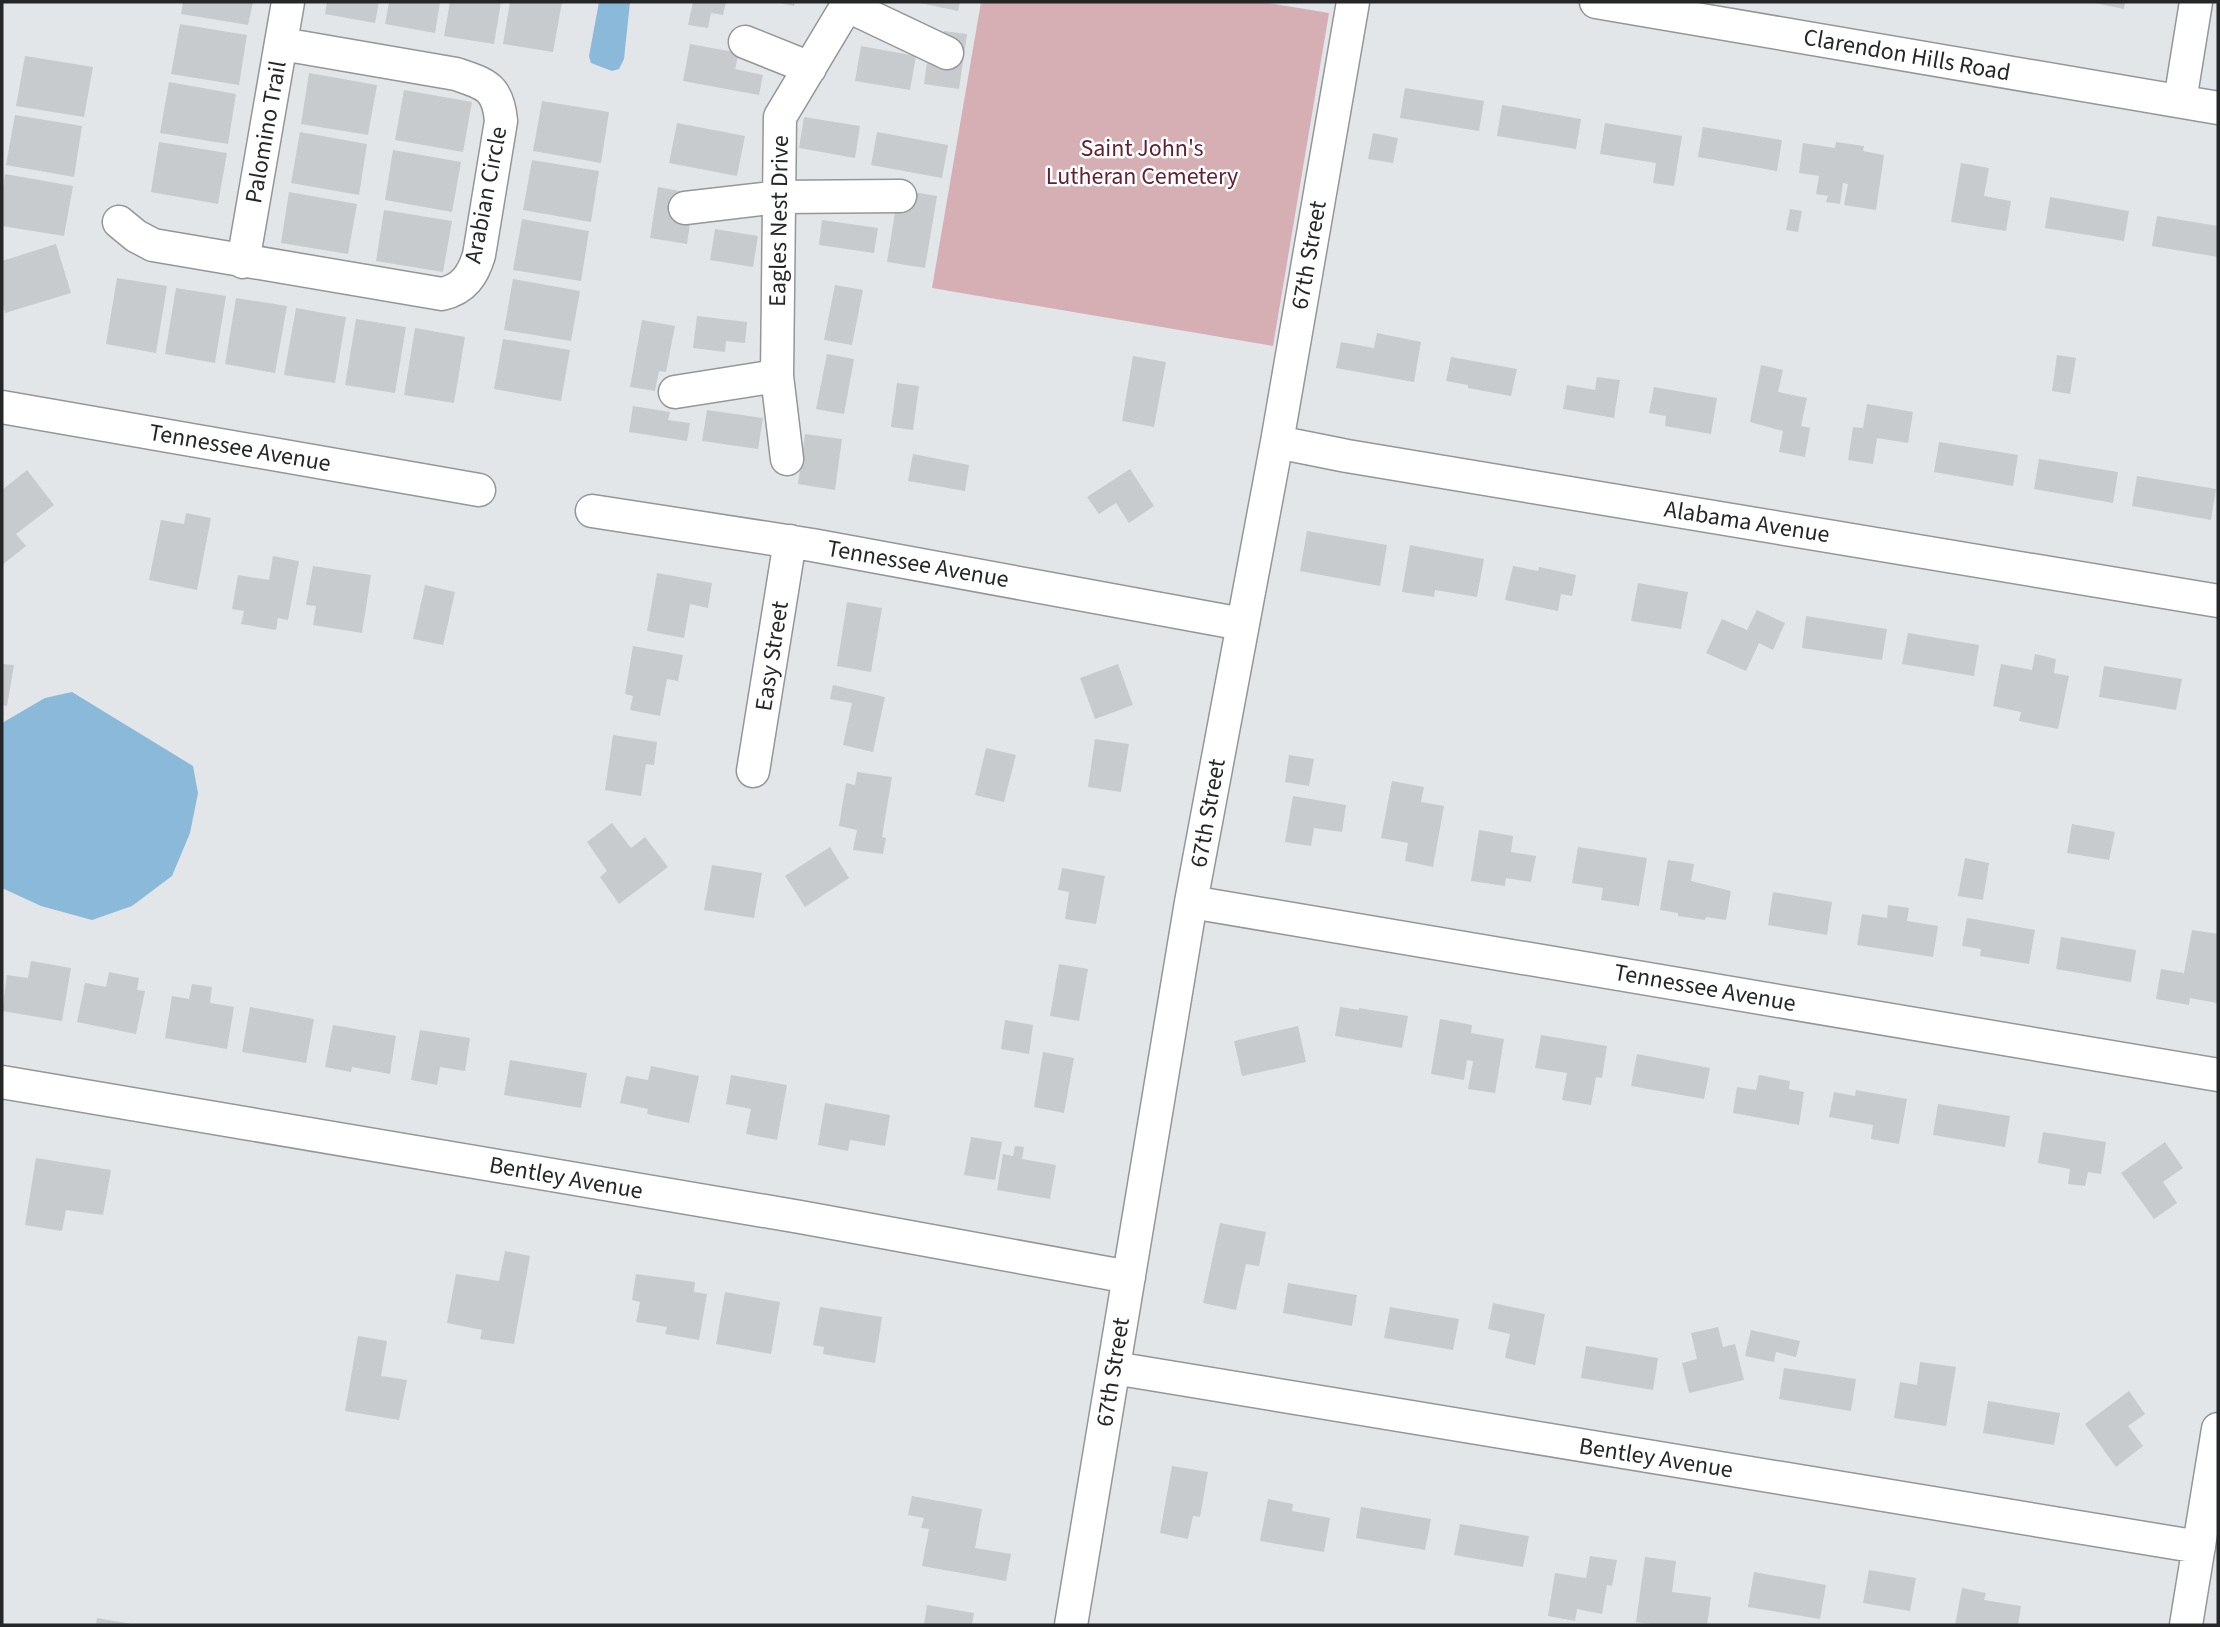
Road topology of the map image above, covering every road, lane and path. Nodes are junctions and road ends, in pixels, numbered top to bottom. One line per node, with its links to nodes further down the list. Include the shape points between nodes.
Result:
1 (288, 2): 7 (street, Palomino Trail)
2 (1353, 2): 20 (street, 67th Street)
3 (1595, 2): 10 (street, Clarendon Hills Road)
4 (2196, 2): 10 (street)
5 (849, 4): 8 (street); 9 (street, Eagles Nest Drive)
6 (745, 42): 9 (street)
7 (282, 44): 16 (street, Palomino Trail); 16 (street, Arabian Circle, via 456,74 492,91 501,121 479,255 464,284 442,294)
8 (947, 53)
9 (810, 68): 13 (street, Eagles Nest Drive, via 780,117)
10 (2180, 101): 11 (street, Clarendon Hills Road)
11 (2218, 107)
12 (900, 196): 13 (street)
13 (779, 197): 14 (street); 17 (street, Eagles Nest Drive)
14 (685, 208)
15 (119, 222): 16 (street, Arabian Circle, via 153,246)
16 (243, 262)
17 (777, 376): 18 (street); 21 (street, Eagles Nest Drive)
18 (675, 392)
19 (2, 407): 22 (street, Tennessee Avenue)
20 (1277, 442): 25 (street, Alabama Avenue); 26 (street, 67th Street)
21 (787, 459)
22 (479, 490)
23 (592, 511): 24 (street, Tennessee Avenue)
24 (790, 541): 26 (street, Tennessee Avenue); 27 (street, Easy Street)
25 (2218, 601)
26 (1242, 624): 28 (street, 67th Street)
27 (753, 771)
28 (1191, 902): 29 (street, Tennessee Avenue); 31 (street, 67th Street)
29 (2218, 1075)
30 (2, 1082): 31 (street, Bentley Avenue)
31 (1129, 1277): 32 (street, 67th Street)
32 (1114, 1368): 34 (street, Bentley Avenue); 35 (street, 67th Street)
33 (2218, 1429): 34 (street)
34 (2199, 1547): 36 (street)
35 (1071, 1625)
36 (2186, 1625)

